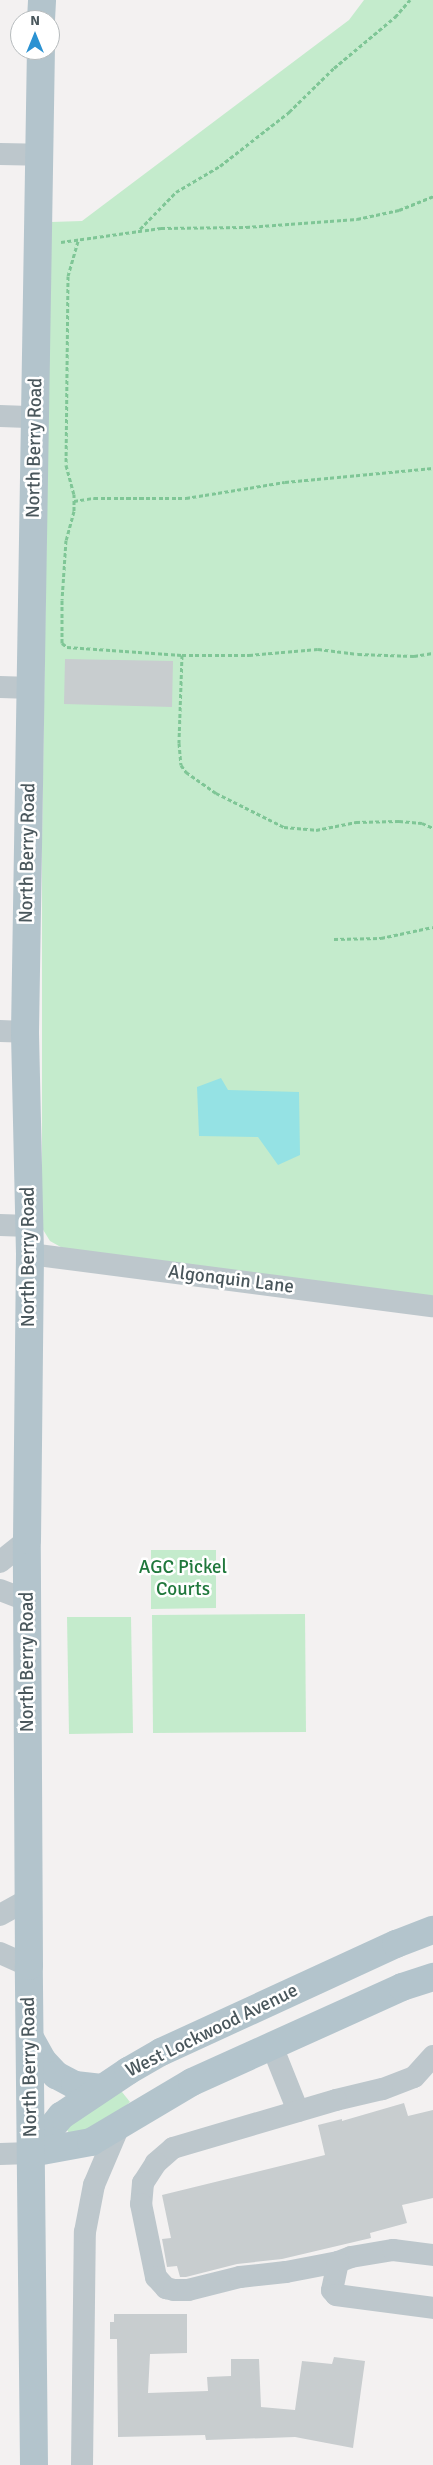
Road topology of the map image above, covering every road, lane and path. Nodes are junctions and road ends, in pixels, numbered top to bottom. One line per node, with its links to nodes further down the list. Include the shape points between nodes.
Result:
1 (410, 0): 6 (path, via 289,112 220,166 176,192)
2 (41, 60): 4 (main road, North Berry Road)
3 (0, 154): 4 (street)
4 (39, 156): 7 (main road, North Berry Road)
5 (433, 196): 6 (path, via 399,210 357,219)
6 (140, 230): 8 (path)
7 (38, 240): 8 (path); 10 (main road, North Berry Road)
8 (78, 241): 12 (path, via 68,276 65,393 66,470)
9 (0, 416): 10 (street)
10 (35, 417): 16 (main road, North Berry Road)
11 (433, 468): 12 (path, via 285,482 186,498)
12 (74, 501): 14 (path, via 66,540 62,600 64,646)
13 (433, 653): 14 (path, via 396,656 318,649 249,655)
14 (182, 655): 17 (path, via 181,765 216,793 284,827 300,830 328,829 356,822 399,821)
15 (0, 688): 16 (street)
16 (32, 688): 20 (main road, North Berry Road)
17 (433, 828)
18 (433, 927): 19 (path, via 381,938)
19 (334, 938)
20 (12, 1032): 22 (main road, North Berry Road)
21 (0, 1225): 22 (street)
22 (29, 1226): 23 (main road, North Berry Road)
23 (30, 1254): 24 (street, Algonquin Lane); 25 (main road, North Berry Road)
24 (433, 1306)
25 (27, 1540): 26 (street); 28 (main road, North Berry Road)
26 (0, 1562)
27 (0, 1590): 28 (street)
28 (28, 1601): 29 (main road, North Berry Road)
29 (29, 1899): 30 (street); 33 (main road, North Berry Road)
30 (0, 1915)
31 (433, 1930): 35 (main road, West Lockwood Avenue)
32 (0, 1953): 33 (street)
33 (28, 1966): 36 (main road, North Berry Road)
34 (433, 1977): 37 (main road, West Lockwood Avenue, via 402,1987)
35 (257, 2007): 37 (main road); 39 (main road, West Lockwood Avenue, via 161,2052)
36 (30, 2038): 39 (main road, via 42,2060 56,2075 75,2085); 42 (main road, North Berry Road)
37 (272, 2046): 40 (street); 41 (main road, West Lockwood Avenue, via 192,2082)
38 (433, 2056): 40 (street, via 414,2077 382,2089)
39 (102, 2088): 42 (main road, West Lockwood Avenue, via 61,2116)
40 (298, 2111): 45 (street, via 173,2148 159,2159 143,2182 141,2191 156,2277 166,2288 188,2290)
41 (119, 2126): 42 (main road, West Lockwood Avenue, via 91,2142); 48 (street, via 94,2185 85,2232)
42 (31, 2153): 43 (street); 47 (main road, North Berry Road)
43 (0, 2154)
44 (433, 2255): 45 (street, via 393,2250)
45 (338, 2262): 46 (street, via 332,2290 336,2295)
46 (433, 2308)
47 (34, 2465)
48 (82, 2465)

